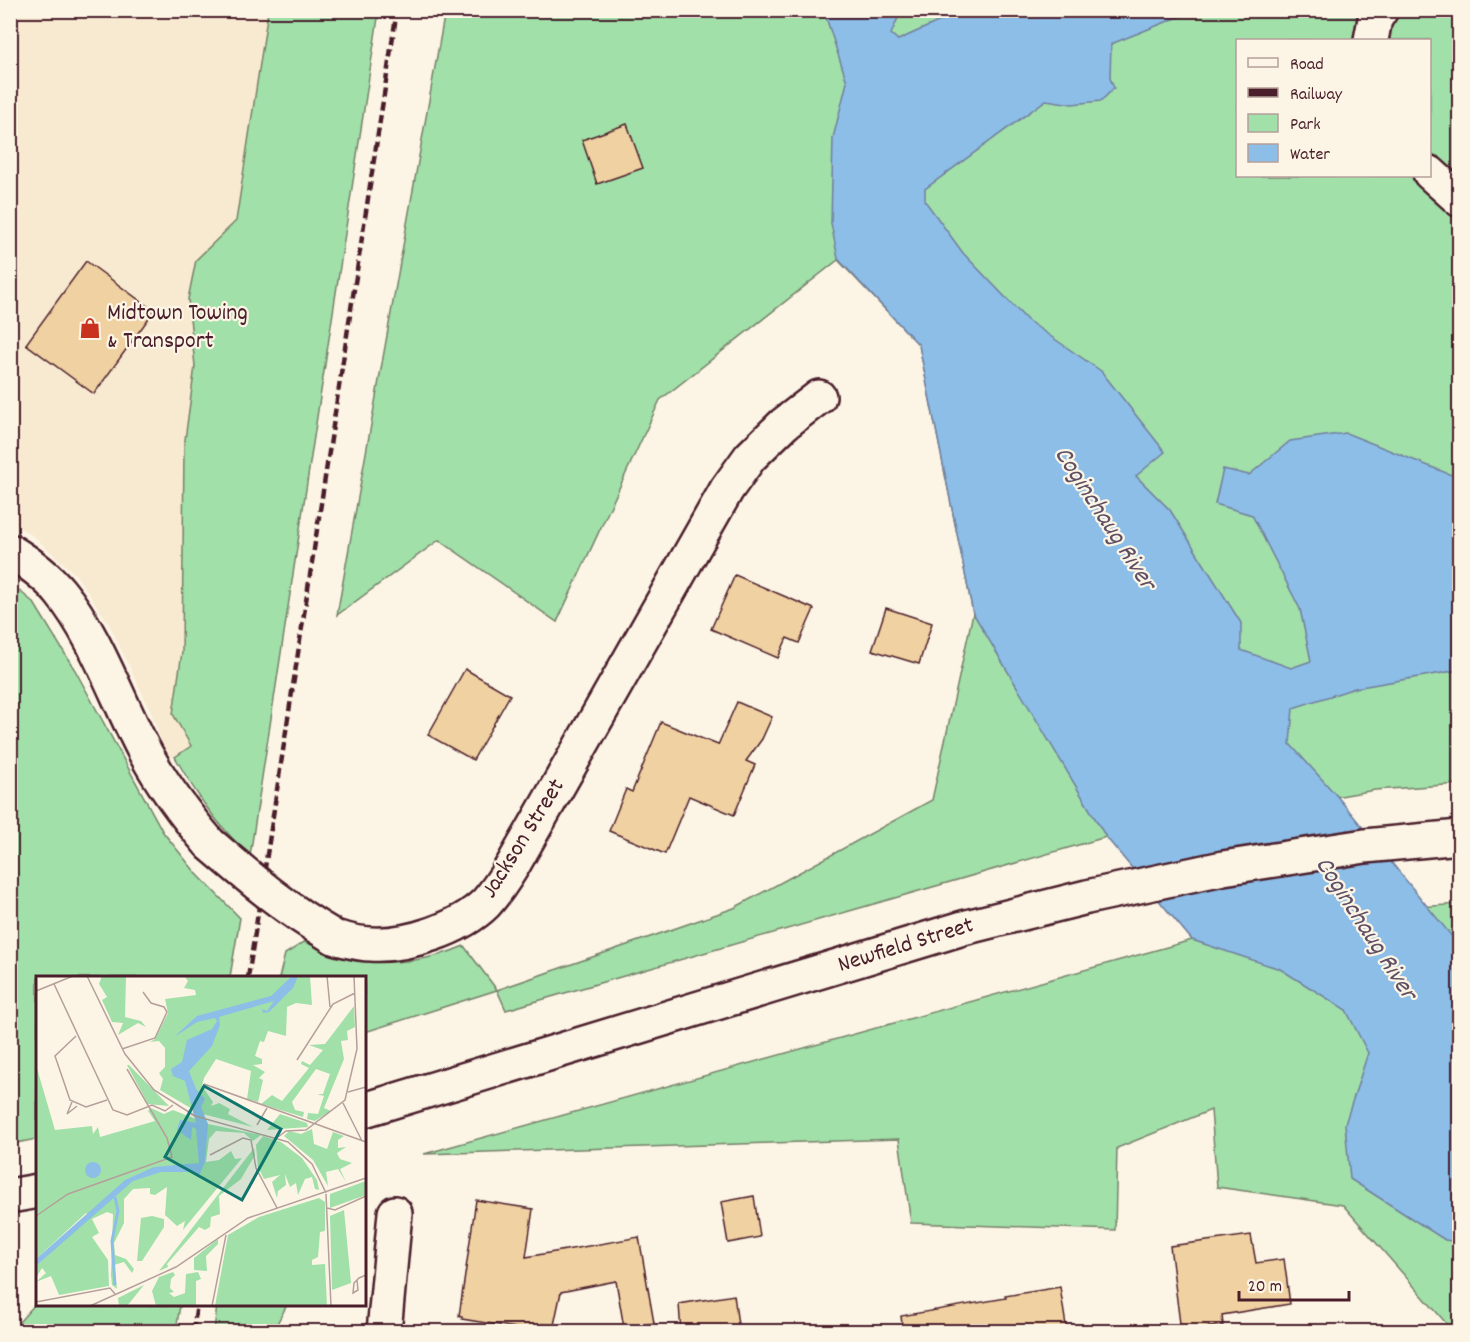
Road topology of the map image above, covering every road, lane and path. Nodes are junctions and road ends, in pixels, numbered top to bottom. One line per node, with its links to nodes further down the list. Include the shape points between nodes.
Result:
1 (1381, 10): 2 (street)
2 (1371, 39)
3 (1431, 174): 4 (street)
4 (1460, 200)
5 (819, 397): 6 (street, Jackson Street, bridge, via 750,457 727,489 513,865 485,903 451,926 397,943 371,944 334,937 271,897 210,844 169,793 152,764 70,605 48,579)
6 (10, 551)
7 (1460, 837): 8 (street, Newfield Street, via 1365,846 1234,867 1087,897 963,928)
8 (366, 1109)
9 (36, 1191): 10 (street)
10 (10, 1196)
11 (395, 1213): 12 (street)
12 (384, 1332)

